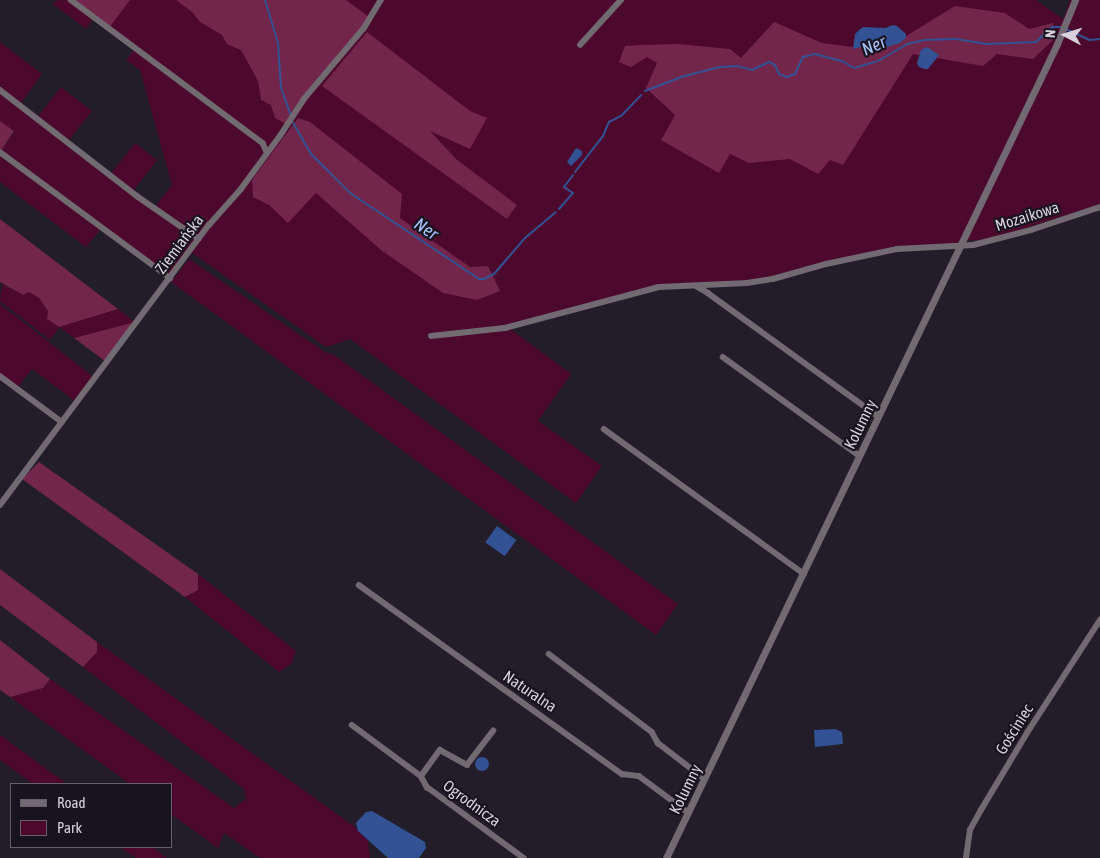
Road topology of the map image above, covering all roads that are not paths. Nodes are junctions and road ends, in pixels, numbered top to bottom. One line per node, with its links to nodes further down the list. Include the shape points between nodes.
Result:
1 (70, 0): 8 (street, via 263,143)
2 (381, 0): 8 (street, Ziemiańska, via 364,28 304,99)
3 (621, 0): 5 (street)
4 (1075, 0): 11 (street, Kolumny)
5 (580, 45)
6 (0, 90): 10 (street, via 137,196)
7 (0, 152): 12 (street)
8 (267, 152): 10 (street, Ziemiańska)
9 (1100, 207): 11 (street, Mozaikowa, via 1015,235)
10 (199, 239): 12 (street, Ziemiańska)
11 (961, 246): 13 (street, Mozaikowa, via 897,248 774,279); 17 (street, Kolumny)
12 (170, 278): 18 (street, Ziemiańska)
13 (695, 286): 14 (street, Mozaikowa, via 653,289 504,328); 17 (street)
14 (431, 336)
15 (724, 357): 20 (street)
16 (0, 376): 18 (street)
17 (878, 417): 20 (street, Kolumny)
18 (62, 422): 21 (street, Ziemiańska)
19 (604, 429): 22 (street)
20 (860, 456): 22 (street, Kolumny)
21 (0, 504)
22 (804, 574): 29 (street, Kolumny)
23 (359, 585): 30 (street, Naturalna, via 622,774 639,776)
24 (1100, 620): 33 (street, Gościniec, via 981,810 969,835)
25 (549, 654): 29 (street, via 652,732 658,743)
26 (352, 725): 28 (street)
27 (493, 731): 28 (street, Ogrodnicza, via 467,765 440,750)
28 (421, 776): 31 (street, Ogrodnicza, via 427,787)
29 (705, 779): 30 (street, Kolumny)
30 (689, 813): 32 (street, Kolumny)
31 (524, 858)
32 (666, 858)
33 (966, 858)

